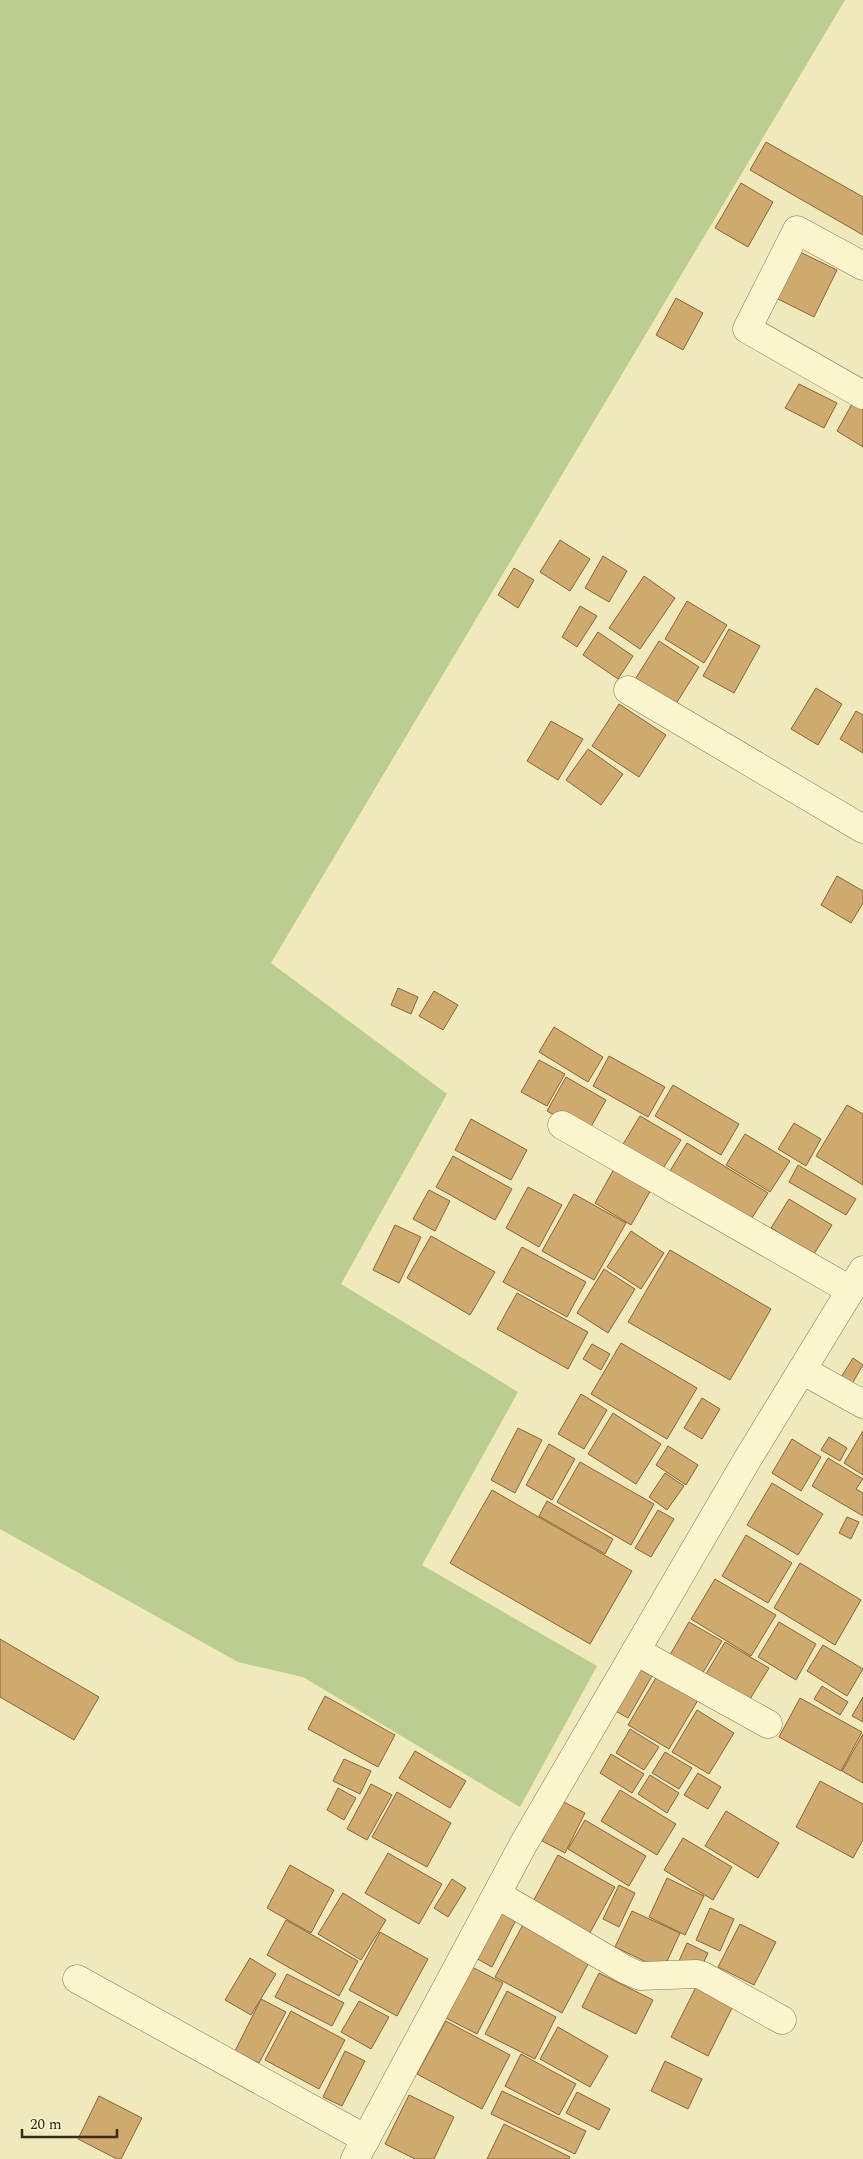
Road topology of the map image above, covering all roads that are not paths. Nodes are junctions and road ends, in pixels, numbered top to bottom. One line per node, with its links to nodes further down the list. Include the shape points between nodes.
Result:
1 (863, 266): 2 (street, via 797,230 747,329)
2 (863, 395)
3 (628, 690): 4 (street)
4 (863, 829)
5 (562, 1124): 6 (street)
6 (857, 1280): 7 (street)
7 (802, 1370): 8 (street); 9 (street)
8 (863, 1404)
9 (636, 1650): 10 (street); 11 (street)
10 (768, 1724)
11 (498, 1895): 13 (street, via 626,1970 640,1976 697,1974); 14 (street)
12 (77, 1979): 14 (street)
13 (782, 2020)
14 (360, 2149)

